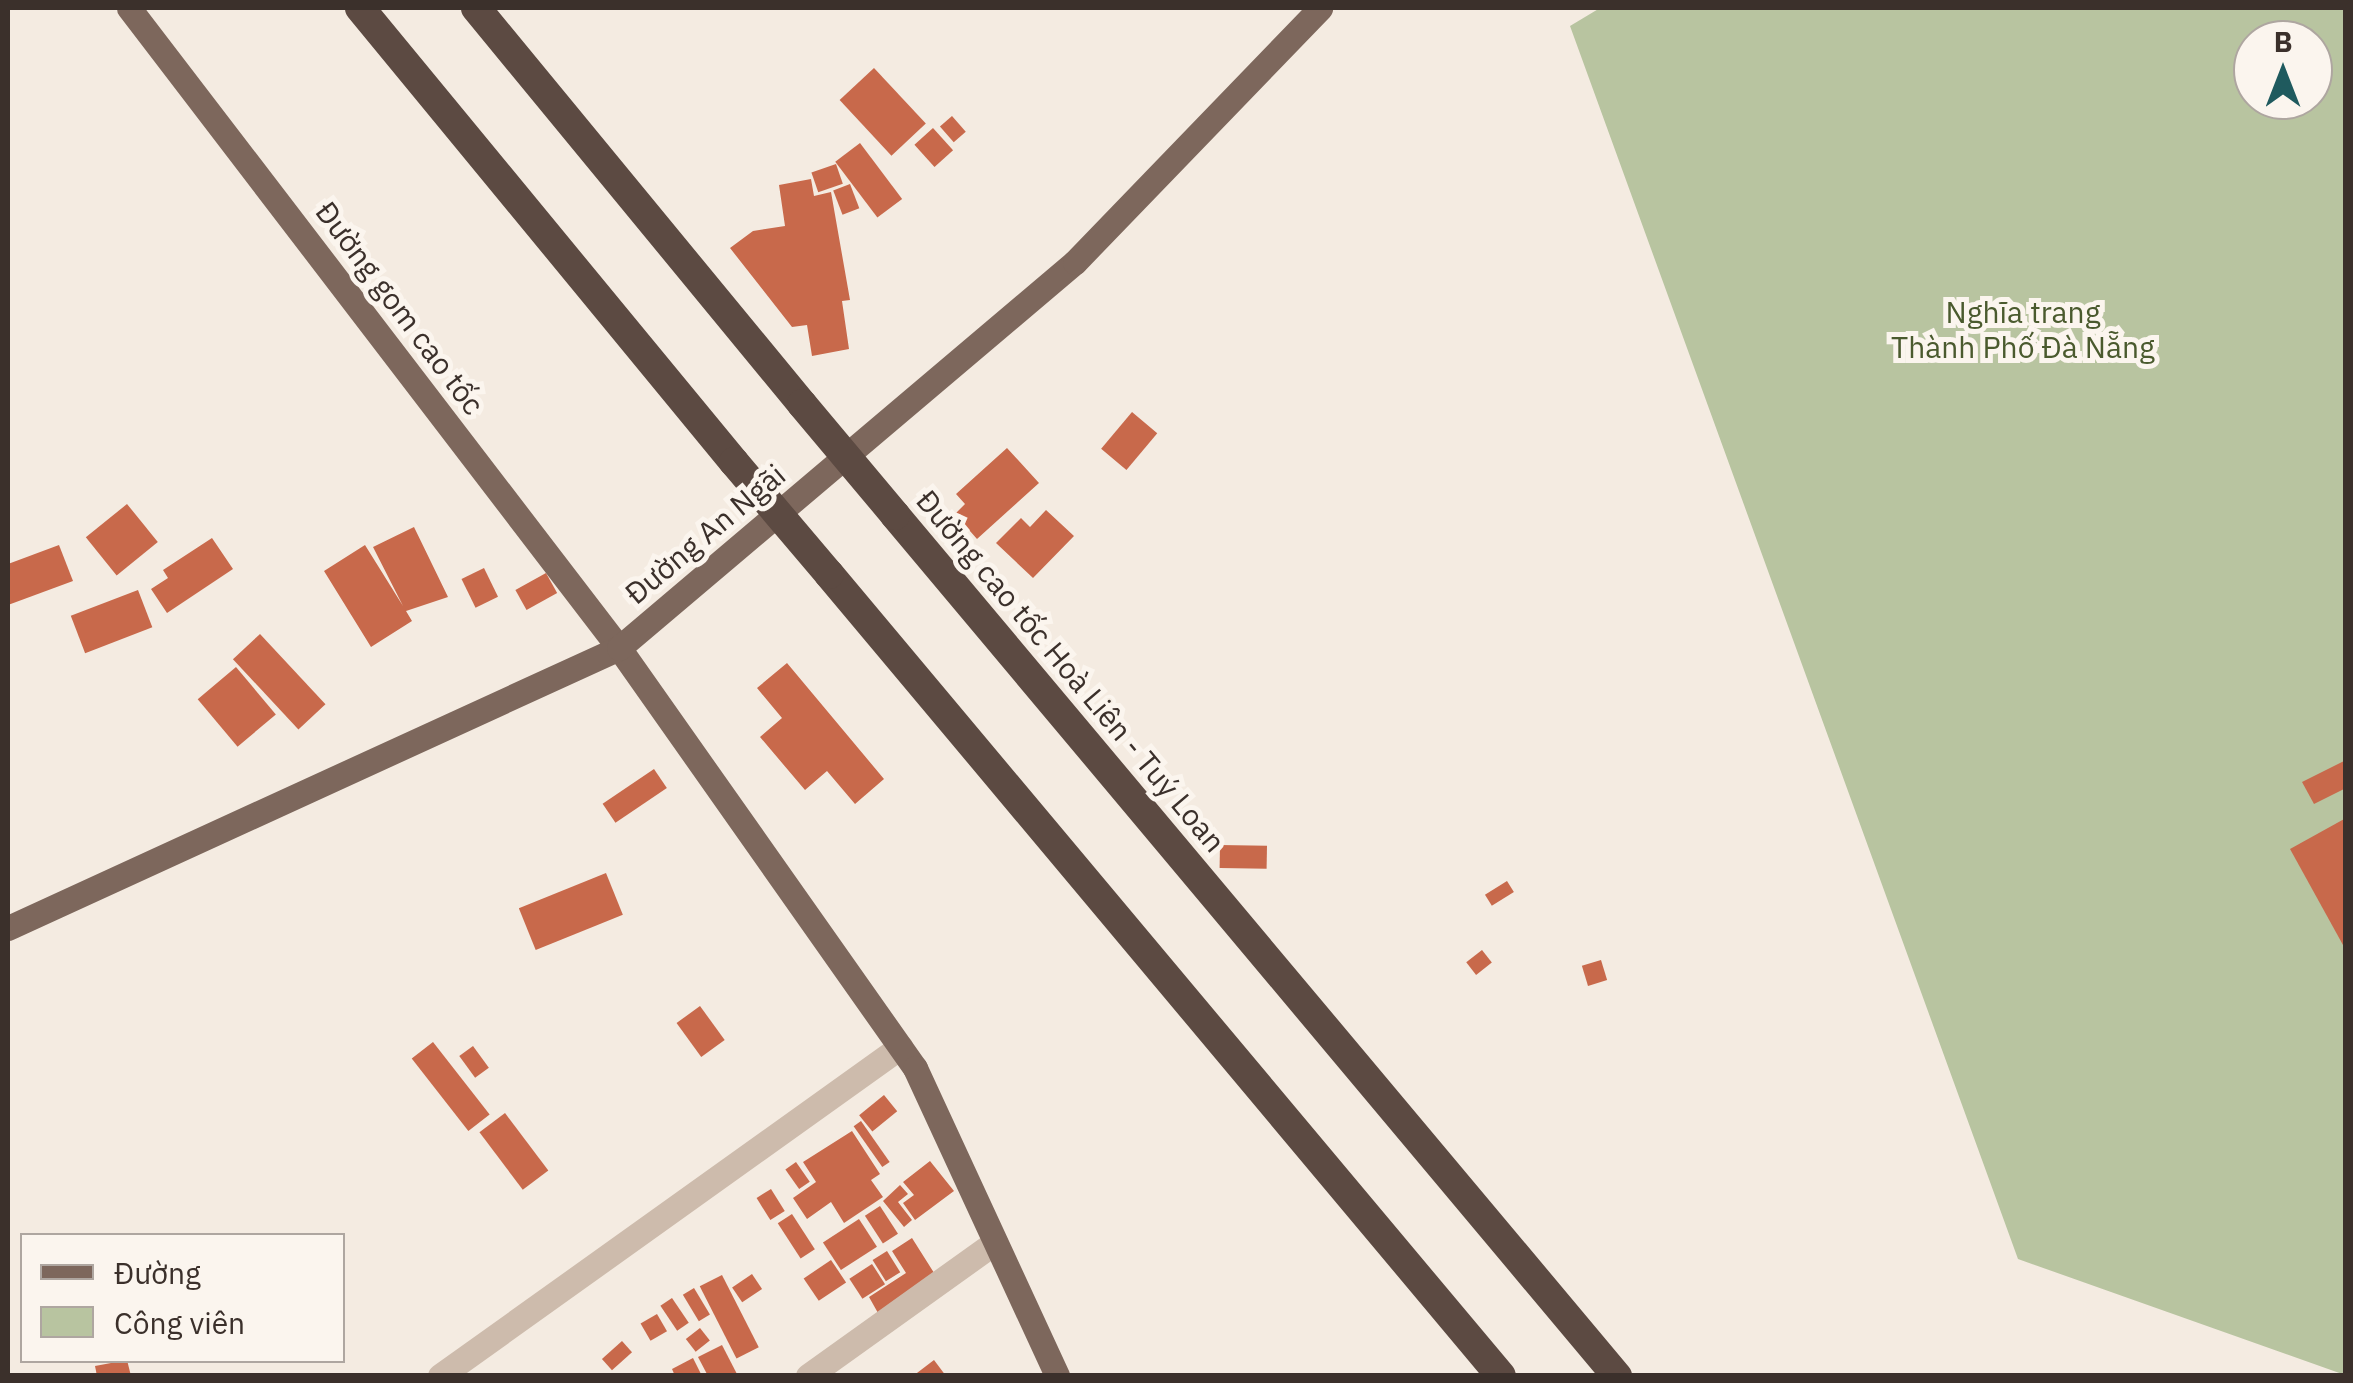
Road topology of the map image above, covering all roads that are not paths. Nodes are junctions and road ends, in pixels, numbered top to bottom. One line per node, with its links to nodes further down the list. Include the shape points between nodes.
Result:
1 (129, 8): 5 (main road, Đường gom cao tốc)
2 (360, 8): 12 (highway, bridge)
3 (476, 8): 13 (highway, Đường cao tốc Hoà Liên - Tuý Loan, bridge)
4 (1320, 8): 5 (main road, Đường An Ngãi, via 1075,262)
5 (619, 648): 6 (main road, Đường An Ngãi); 7 (main road, Đường gom cao tốc)
6 (8, 928)
7 (900, 1047): 8 (main road, Đường gom cao tốc); 9 (street)
8 (995, 1242): 10 (street); 11 (main road, Đường gom cao tốc)
9 (440, 1376)
10 (808, 1376)
11 (1057, 1376)
12 (1501, 1376)
13 (1617, 1376)

